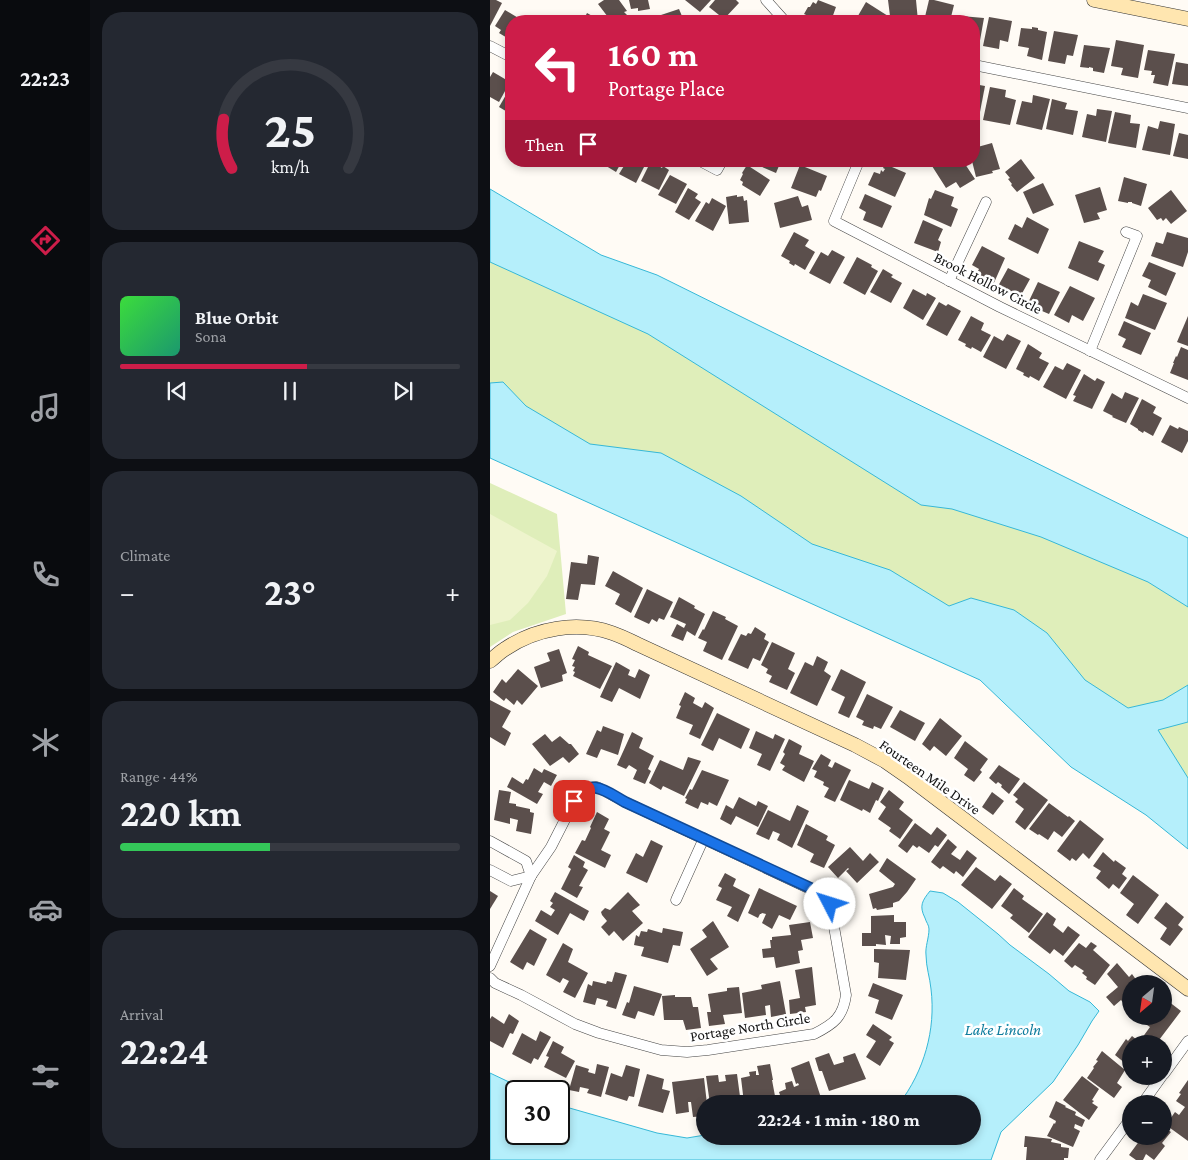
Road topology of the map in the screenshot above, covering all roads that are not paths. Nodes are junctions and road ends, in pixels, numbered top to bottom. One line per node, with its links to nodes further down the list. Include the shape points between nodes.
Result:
1 (766, 0): 3 (street)
2 (1094, 0): 4 (street)
3 (780, 15)
4 (1188, 19)
5 (490, 46): 6 (street)
6 (505, 55)
7 (980, 65): 8 (street)
8 (1188, 108)
9 (856, 167): 12 (street, Brook Hollow Circle, via 834,220)
10 (986, 202): 12 (street)
11 (1126, 232): 13 (street, via 1137,236)
12 (949, 281): 13 (street, Brook Hollow Circle)
13 (1090, 351): 14 (street, Brook Hollow Circle)
14 (1188, 398)
15 (490, 661): 23 (street, Fourteen Mile Drive, via 505,649 535,634 567,627 597,629 613,633 855,745 908,777)
16 (704, 838): 19 (street, via 597,787 586,788 578,794); 20 (street); 22 (street, Portage North Circle, via 819,892 827,899 846,994 840,1014 827,1028 814,1034 708,1050 661,1050 576,1024)
17 (490, 841): 19 (street, via 526,862)
18 (490, 870): 19 (street, via 511,881)
19 (531, 876): 21 (street)
20 (676, 900)
21 (490, 966)
22 (490, 978)
23 (1188, 989)
24 (1188, 1041): 25 (street)
25 (1172, 1063)
26 (1122, 1130): 27 (street)
27 (1100, 1160)

